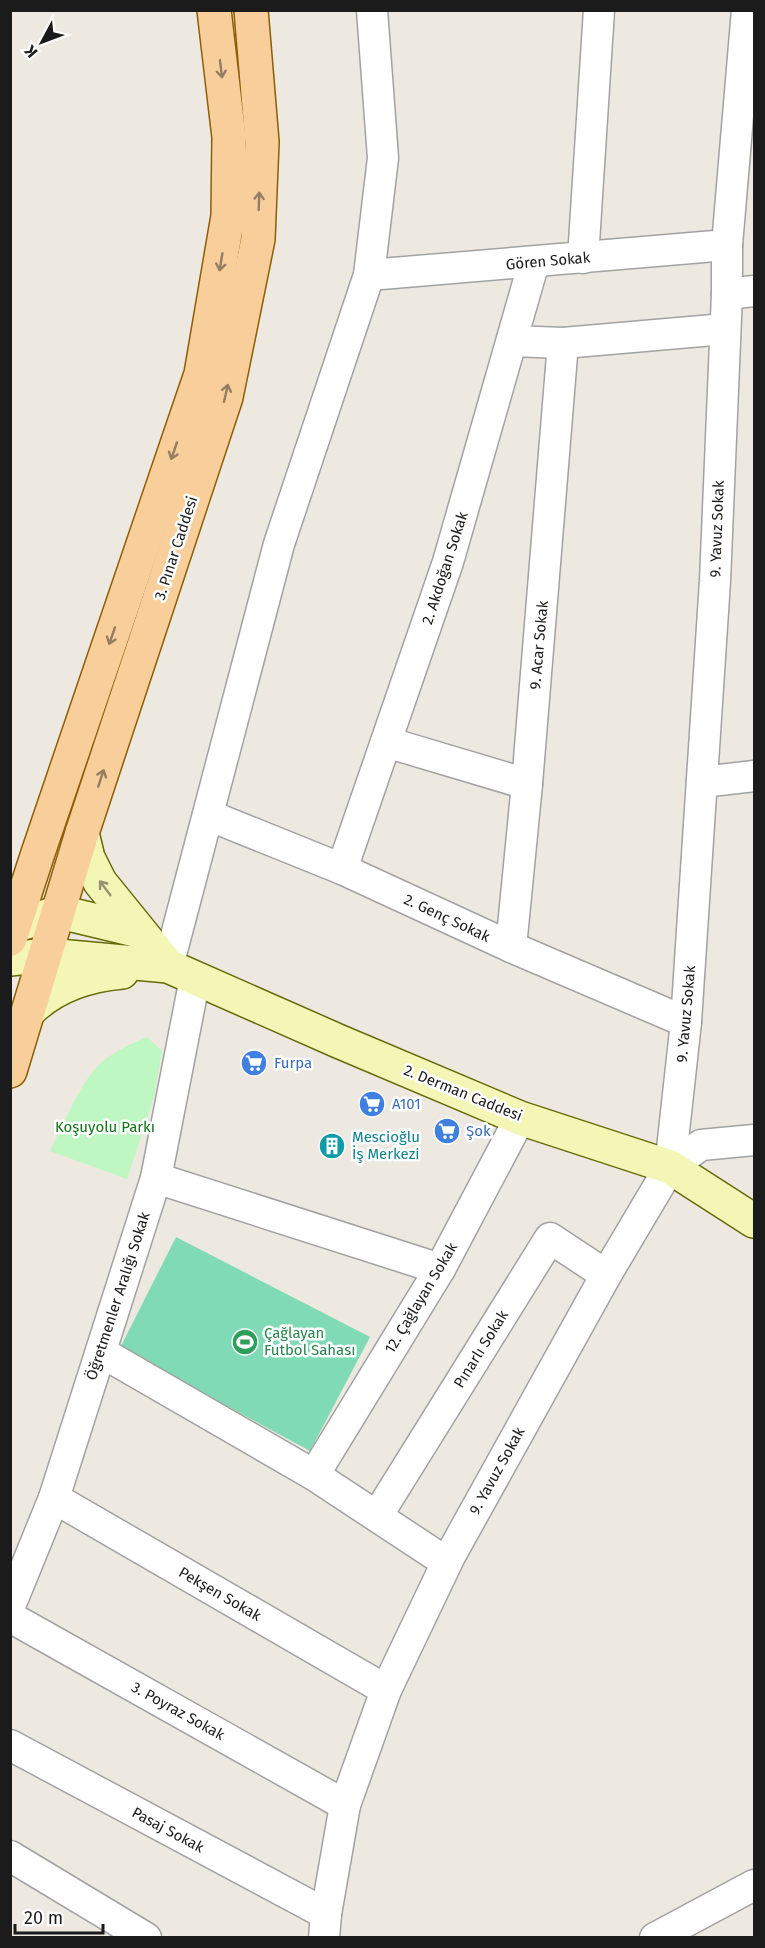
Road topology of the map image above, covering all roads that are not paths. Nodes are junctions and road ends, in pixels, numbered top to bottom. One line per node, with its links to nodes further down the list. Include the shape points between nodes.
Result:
1 (214, 10): 22 (main road, one-way to 22, via 229,136 228,216 201,374)
2 (251, 10): 19 (main road, 3. Pınar Caddesi, one-way to 2, via 226,397 258,238 261,142)
3 (372, 10): 9 (street, Öğretmenler Aralığı Sokak, via 383,158)
4 (599, 10): 7 (street)
5 (747, 10): 6 (street, 9. Yavuz Sokak)
6 (727, 245): 7 (street, Gören Sokak); 10 (street, 9. Yavuz Sokak)
7 (583, 258): 8 (street, Gören Sokak)
8 (534, 262): 9 (street, Gören Sokak); 12 (street, 2. Akdoğan Sokak)
9 (369, 275): 18 (street, Öğretmenler Aralığı Sokak, via 279,544)
10 (741, 292): 11 (street, 9. Yavuz Sokak)
11 (725, 329): 13 (street); 16 (street, 9. Yavuz Sokak)
12 (512, 341): 13 (street); 14 (street, 2. Akdoğan Sokak, via 448,562)
13 (563, 344): 17 (street, 9. Acar Sokak)
14 (386, 742): 17 (street); 20 (street, 2. Akdoğan Sokak)
15 (754, 776): 16 (street)
16 (702, 782): 29 (street, 9. Yavuz Sokak)
17 (527, 784): 24 (street, 9. Acar Sokak)
18 (208, 815): 20 (street, 2. Genç Sokak); 27 (street, Öğretmenler Aralığı Sokak)
19 (82, 833): 21 (main road, 3. Pınar Caddesi); 23 (main road, one-way to 19, via 100,882)
20 (342, 869): 24 (street, 2. Genç Sokak)
21 (60, 912): 22 (main road); 23 (main road); 25 (main road, 3. Pınar Caddesi)
22 (12, 931)
23 (139, 932): 27 (main road)
24 (511, 947): 29 (street, 2. Genç Sokak)
25 (47, 955): 26 (main road); 27 (main road); 28 (main road, 3. Pınar Caddesi)
26 (10, 959)
27 (182, 972): 28 (main road, via 104,974 68,984); 31 (main road, 2. Derman Caddesi); 34 (street, Öğretmenler Aralığı Sokak)
28 (31, 1010): 30 (main road, 3. Pınar Caddesi)
29 (686, 1022): 33 (street, 9. Yavuz Sokak)
30 (10, 1071)
31 (520, 1118): 33 (main road, 2. Derman Caddesi); 36 (street, 12. Çağlayan Sokak)
32 (754, 1140): 33 (street, via 701,1145)
33 (670, 1167): 35 (main road, 2. Derman Caddesi); 37 (street, 9. Yavuz Sokak)
34 (156, 1178): 36 (street); 38 (street, Öğretmenler Aralığı Sokak)
35 (754, 1221)
36 (440, 1269): 39 (street, 12. Çağlayan Sokak)
37 (606, 1275): 41 (street, Pınarlı Sokak, via 550,1238); 42 (street, 9. Yavuz Sokak)
38 (101, 1352): 39 (street); 40 (street, Öğretmenler Aralığı Sokak)
39 (314, 1475): 41 (street)
40 (54, 1498): 43 (street, Öğretmenler Aralığı Sokak); 45 (street, Pekşen Sokak)
41 (377, 1516): 42 (street)
42 (446, 1562): 45 (street, 9. Yavuz Sokak)
43 (10, 1606)
44 (10, 1617): 47 (street, 3. Poyraz Sokak)
45 (386, 1690): 47 (street, 9. Yavuz Sokak)
46 (10, 1745): 50 (street, Pasaj Sokak)
47 (345, 1805): 50 (street, 9. Yavuz Sokak)
48 (10, 1857): 51 (street)
49 (754, 1885): 52 (street)
50 (325, 1926)
51 (146, 1938)
52 (655, 1938)

